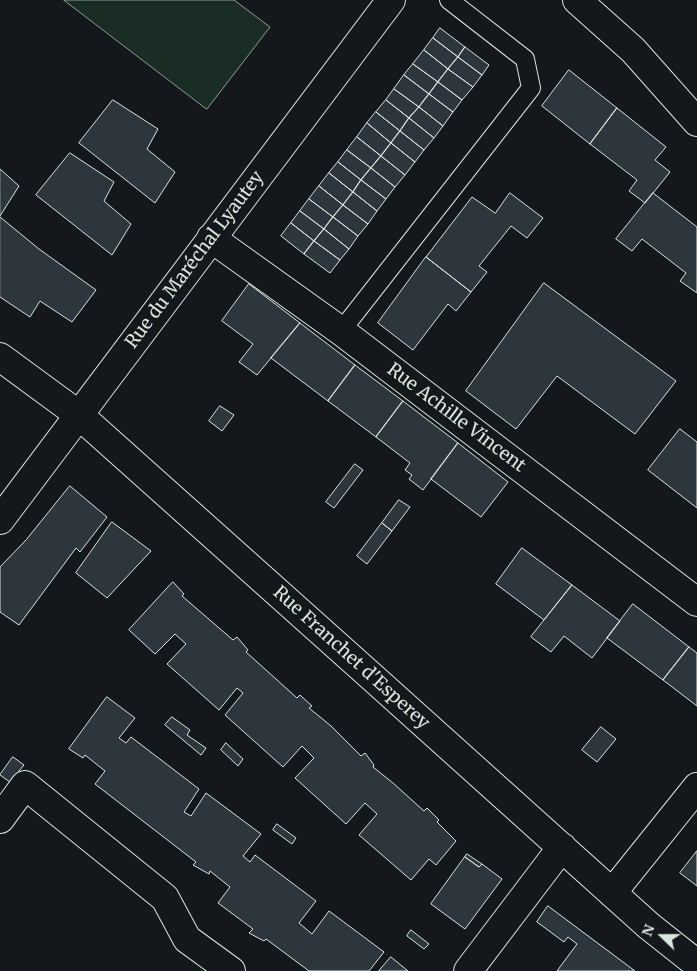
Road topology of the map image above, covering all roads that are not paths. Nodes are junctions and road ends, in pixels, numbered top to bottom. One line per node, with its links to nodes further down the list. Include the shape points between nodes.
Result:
1 (391, 0): 5 (street, Rue du Maréchal Lyautey)
2 (449, 0): 6 (lane, via 525,59 531,88)
3 (577, 0): 4 (street, via 633,50)
4 (697, 122)
5 (211, 238): 6 (street, Rue Achille Vincent); 8 (street, Rue du Maréchal Lyautey)
6 (342, 331): 10 (street, Rue Achille Vincent)
7 (0, 357): 8 (street, Rue Franchet d'Esperey)
8 (79, 415): 9 (street, Rue du Maréchal Lyautey); 13 (street, Rue Franchet d'Esperey)
9 (0, 520)
10 (697, 602)
11 (697, 787): 14 (street)
12 (0, 819): 16 (street, via 25,784 164,898 186,939)
13 (562, 847): 14 (street, Rue Franchet d'Esperey); 17 (street)
14 (612, 893): 15 (street, Rue Franchet d'Esperey)
15 (697, 964)
16 (231, 971)
17 (468, 971)

